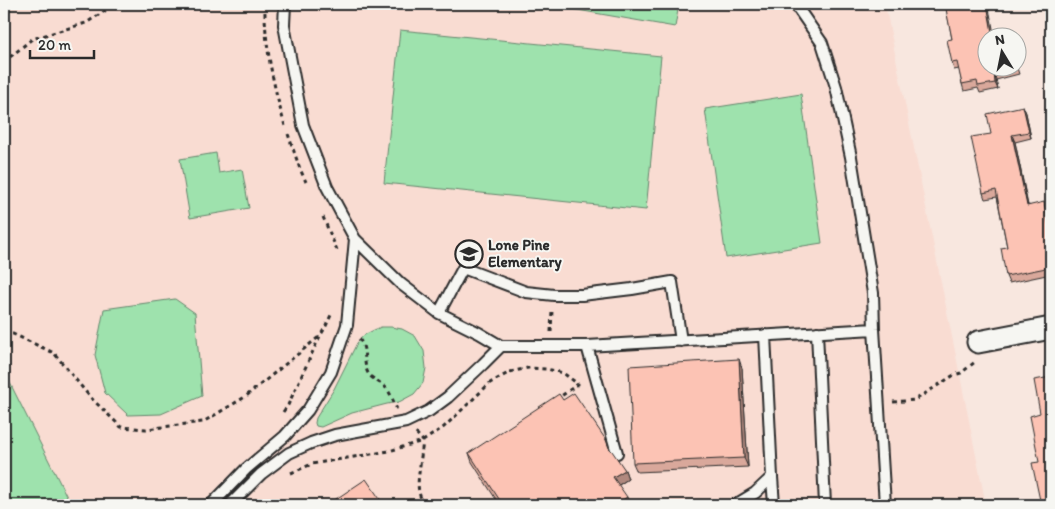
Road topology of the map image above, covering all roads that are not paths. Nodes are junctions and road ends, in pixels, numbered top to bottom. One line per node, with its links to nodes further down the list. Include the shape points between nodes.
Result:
1 (284, 4): 3 (lane, via 284,25 303,125 327,187)
2 (795, 4): 6 (lane, via 822,43 836,87 872,284)
3 (355, 239): 4 (lane, via 401,284); 15 (lane, via 347,325 331,372 308,410 285,436)
4 (439, 313): 9 (lane, via 463,268 526,292 554,295 582,295 672,282); 11 (lane)
5 (1051, 328): 10 (street)
6 (874, 329): 7 (lane); 20 (lane)
7 (817, 332): 8 (lane); 19 (lane)
8 (765, 335): 9 (lane); 14 (lane)
9 (681, 341): 12 (lane)
10 (980, 342)
11 (501, 346): 12 (lane); 16 (lane, via 429,411 406,422 336,435 289,453 260,474)
12 (587, 346): 13 (lane)
13 (616, 453)
14 (772, 477): 17 (lane); 18 (lane)
15 (211, 505)
16 (230, 505)
17 (735, 505)
18 (774, 505)
19 (825, 505)
20 (886, 505)

